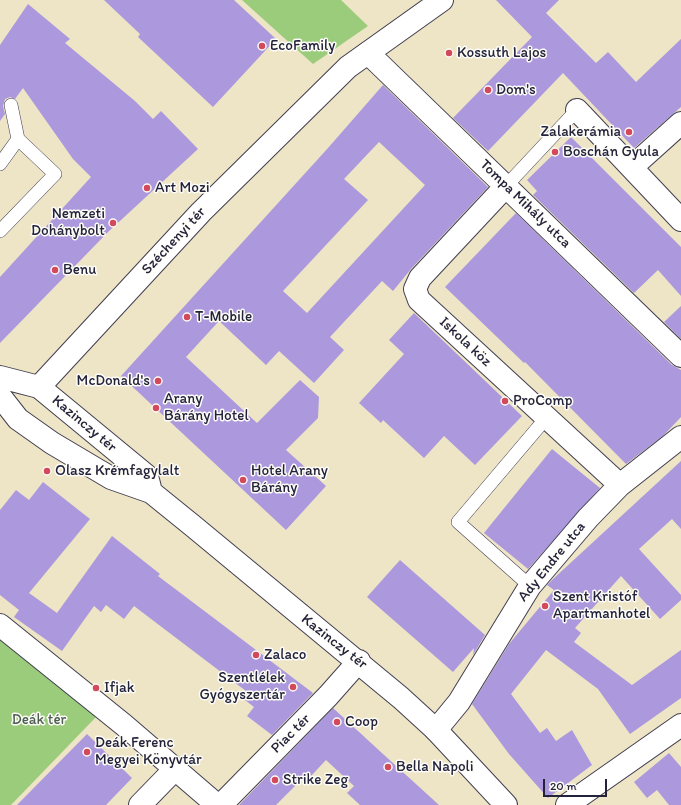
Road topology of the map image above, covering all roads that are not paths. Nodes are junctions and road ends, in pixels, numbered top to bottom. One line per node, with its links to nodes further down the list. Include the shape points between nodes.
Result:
1 (442, 0): 2 (street, Széchenyi tér)
2 (368, 53): 9 (street, Tompa Mihály utca); 14 (street, Széchenyi tér, via 348,67 201,212)
3 (11, 105): 6 (lane)
4 (577, 110): 8 (street); 9 (lane)
5 (681, 123): 8 (street)
6 (18, 139): 7 (lane); 11 (lane, via 55,174)
7 (0, 164)
8 (632, 167): 10 (street)
9 (506, 186): 12 (street, Tompa Mihály utca); 16 (street, Iskola köz, via 420,278 415,290 419,300)
10 (681, 220)
11 (0, 231)
12 (681, 356)
13 (0, 377): 14 (street, Kazinczy tér)
14 (39, 387): 19 (street, Kazinczy tér, via 147,476)
15 (0, 396): 19 (street, Kazinczy tér, via 18,418 52,443 111,478)
16 (546, 417): 18 (street, Iskola köz); 20 (lane, via 458,522)
17 (681, 437): 18 (street, Ady Endre utca)
18 (620, 485): 20 (street, Ady Endre utca)
19 (151, 492): 22 (street, Kazinczy tér)
20 (530, 586): 23 (street, Ady Endre utca, via 459,702)
21 (0, 625): 25 (street)
22 (359, 661): 23 (street, Kazinczy tér); 28 (street, Piac tér)
23 (436, 730): 29 (street, Kazinczy tér)
24 (678, 732): 30 (street)
25 (175, 769): 26 (street); 27 (street)
26 (140, 805)
27 (217, 805)
28 (221, 805)
29 (506, 805)
30 (568, 805)

